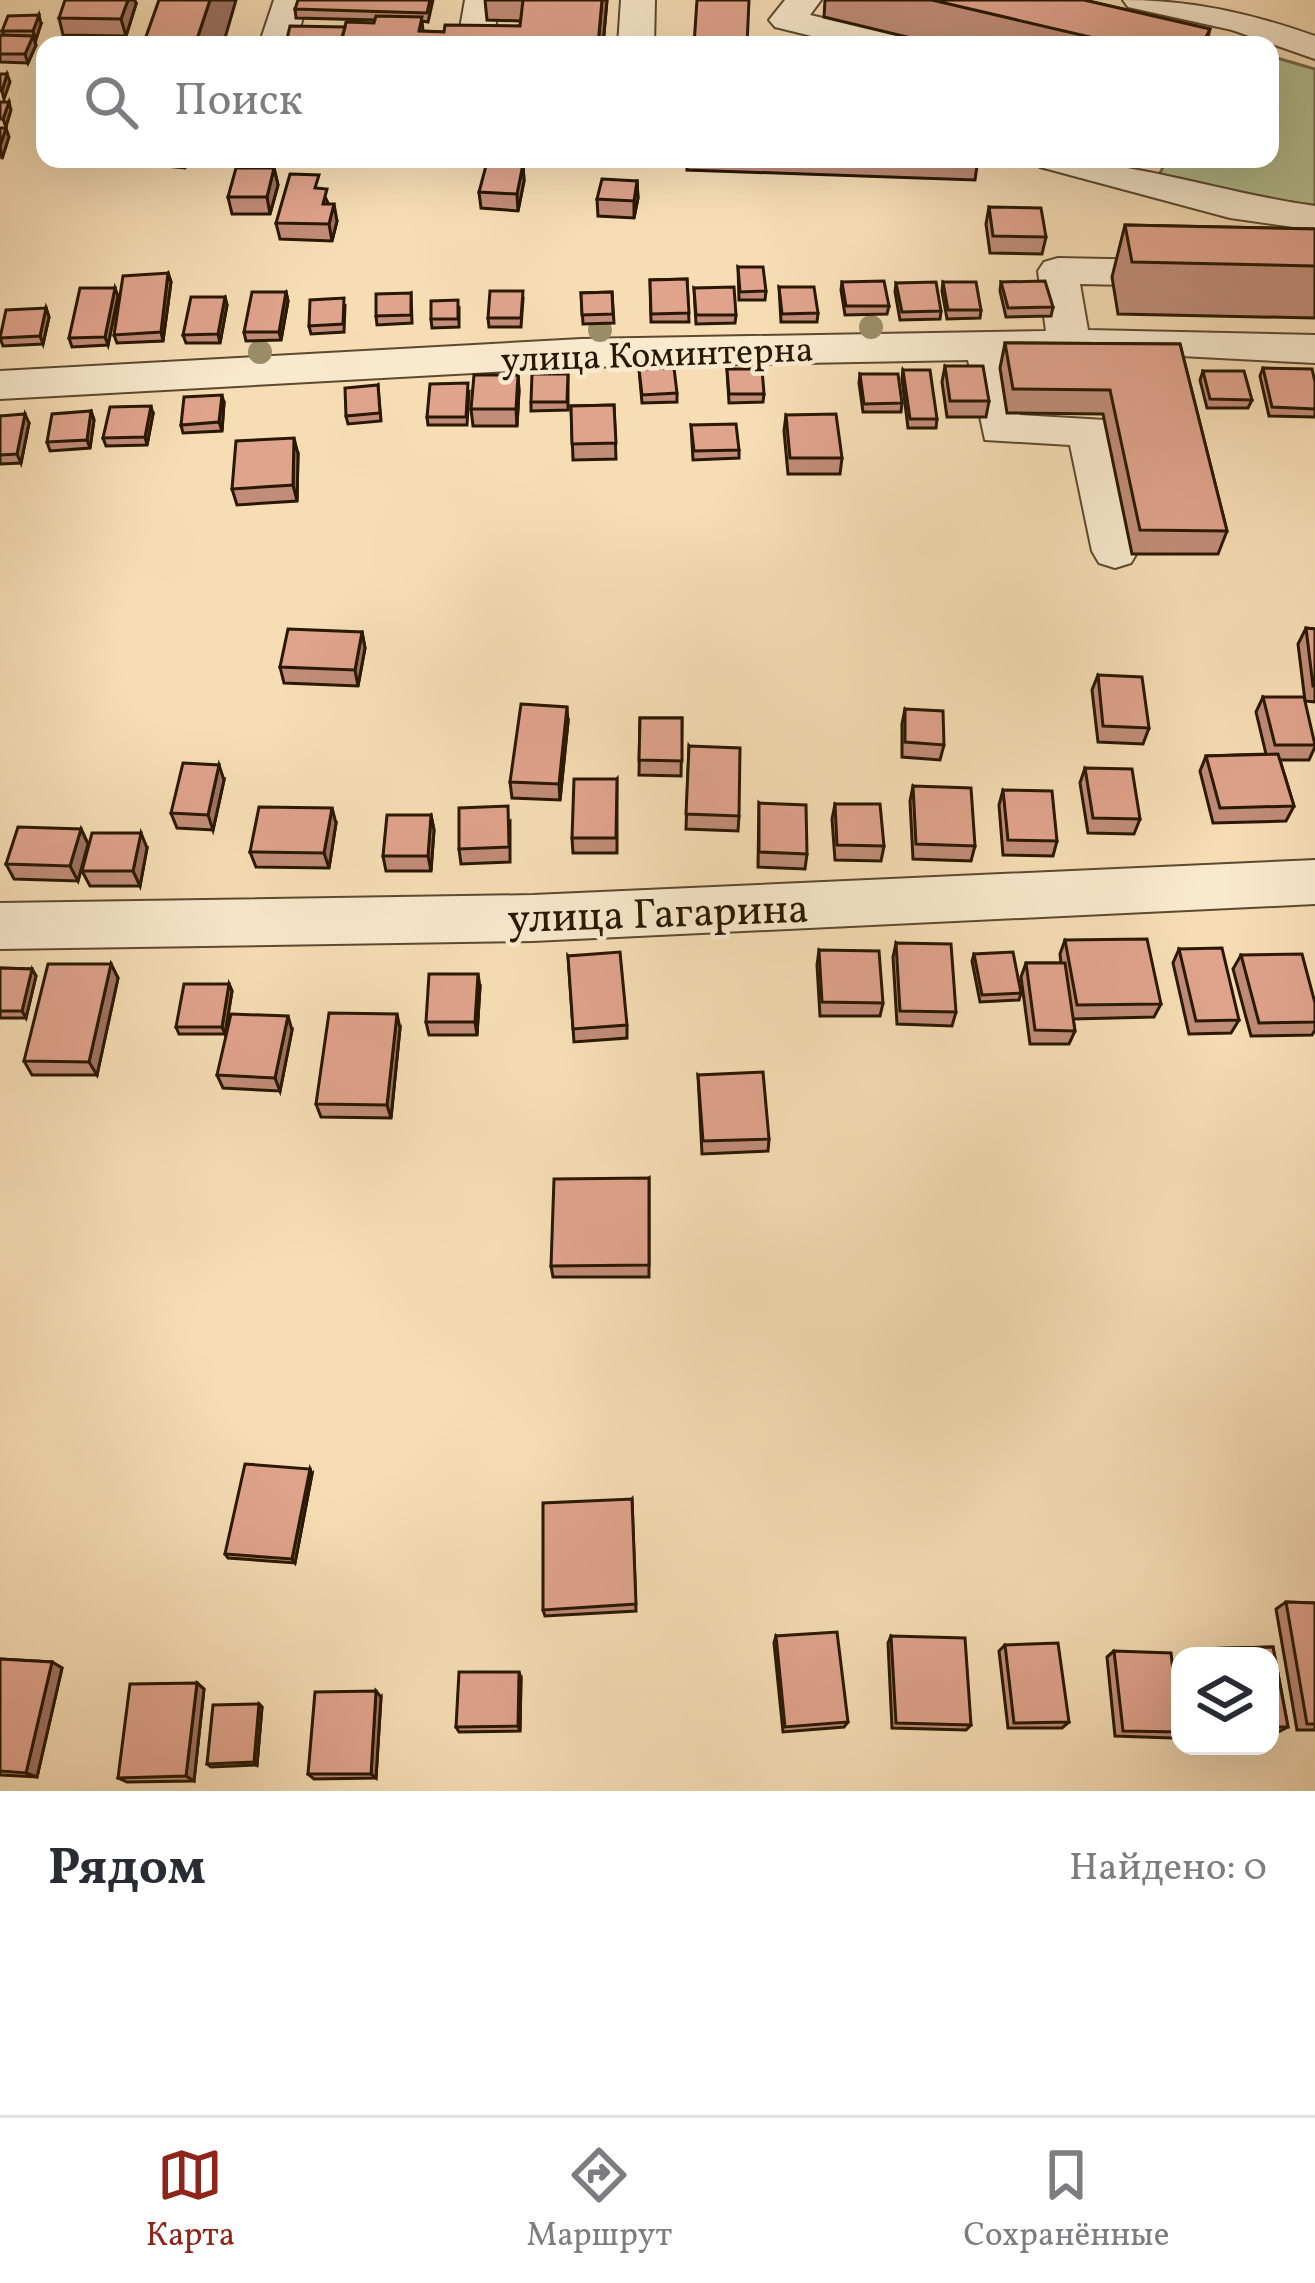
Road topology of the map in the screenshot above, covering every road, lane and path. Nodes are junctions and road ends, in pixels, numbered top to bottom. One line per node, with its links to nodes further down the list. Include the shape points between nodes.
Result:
1 (291, 0): 6 (street)
2 (482, 0): 7 (street)
3 (638, 0): 8 (street)
4 (1140, 0): 10 (street)
5 (785, 22): 9 (street)
6 (280, 36)
7 (476, 36)
8 (636, 36)
9 (851, 36)
10 (1315, 48)
11 (1080, 168): 12 (street)
12 (1315, 218)
13 (1315, 276): 14 (street, via 1058,272)
14 (1069, 344): 15 (street, улица Коминтерна); 16 (street, улица Коминтерна)
15 (987, 346): 17 (street, улица Коминтерна, via 581,353); 18 (street, via 1001,429 1089,431)
16 (1315, 349)
17 (0, 385)
18 (1115, 551)
19 (1315, 882): 20 (street, улица Гагарина, via 533,918)
20 (0, 926)

